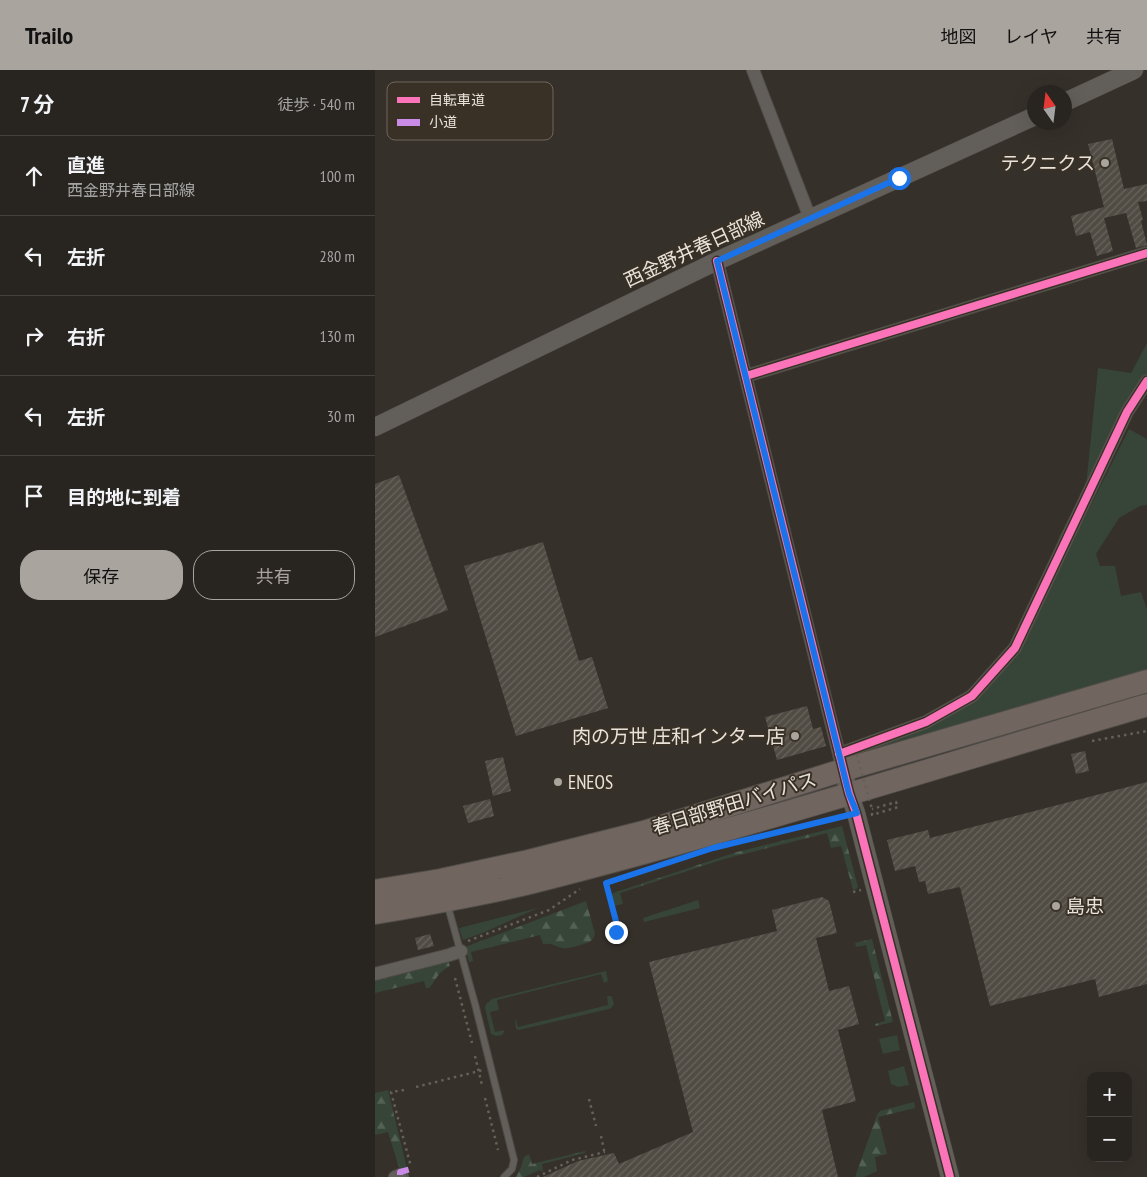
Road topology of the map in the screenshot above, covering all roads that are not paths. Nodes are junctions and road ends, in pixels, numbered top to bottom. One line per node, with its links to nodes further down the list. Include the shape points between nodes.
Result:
1 (753, 70): 5 (street)
2 (1134, 70): 3 (main road)
3 (1072, 99)
4 (1027, 120): 5 (main road, 西金野井春日部線)
5 (810, 218): 7 (main road, 西金野井春日部線)
6 (1147, 253): 8 (street)
7 (717, 261): 8 (street); 10 (main road, 西金野井春日部線)
8 (746, 376): 13 (street)
9 (1147, 381): 13 (street, via 1127,412 1015,648 972,696 926,722)
10 (375, 427)
11 (1147, 682): 13 (highway, 春日部野田バイパス)
12 (1147, 705): 14 (highway, 春日部野田バイパス)
13 (841, 762): 14 (main road); 15 (highway, 春日部野田バイパス, via 644,832 529,861)
14 (849, 794): 16 (highway, 春日部野田バイパス, via 671,846); 21 (main road, via 857,813)
15 (375, 891)
16 (447, 900): 17 (highway, 春日部野田バイパス); 18 (lane)
17 (375, 913)
18 (460, 948): 19 (street, via 449,955); 20 (lane, via 514,1160 512,1169)
19 (375, 974)
20 (504, 1177)
21 (950, 1177)

